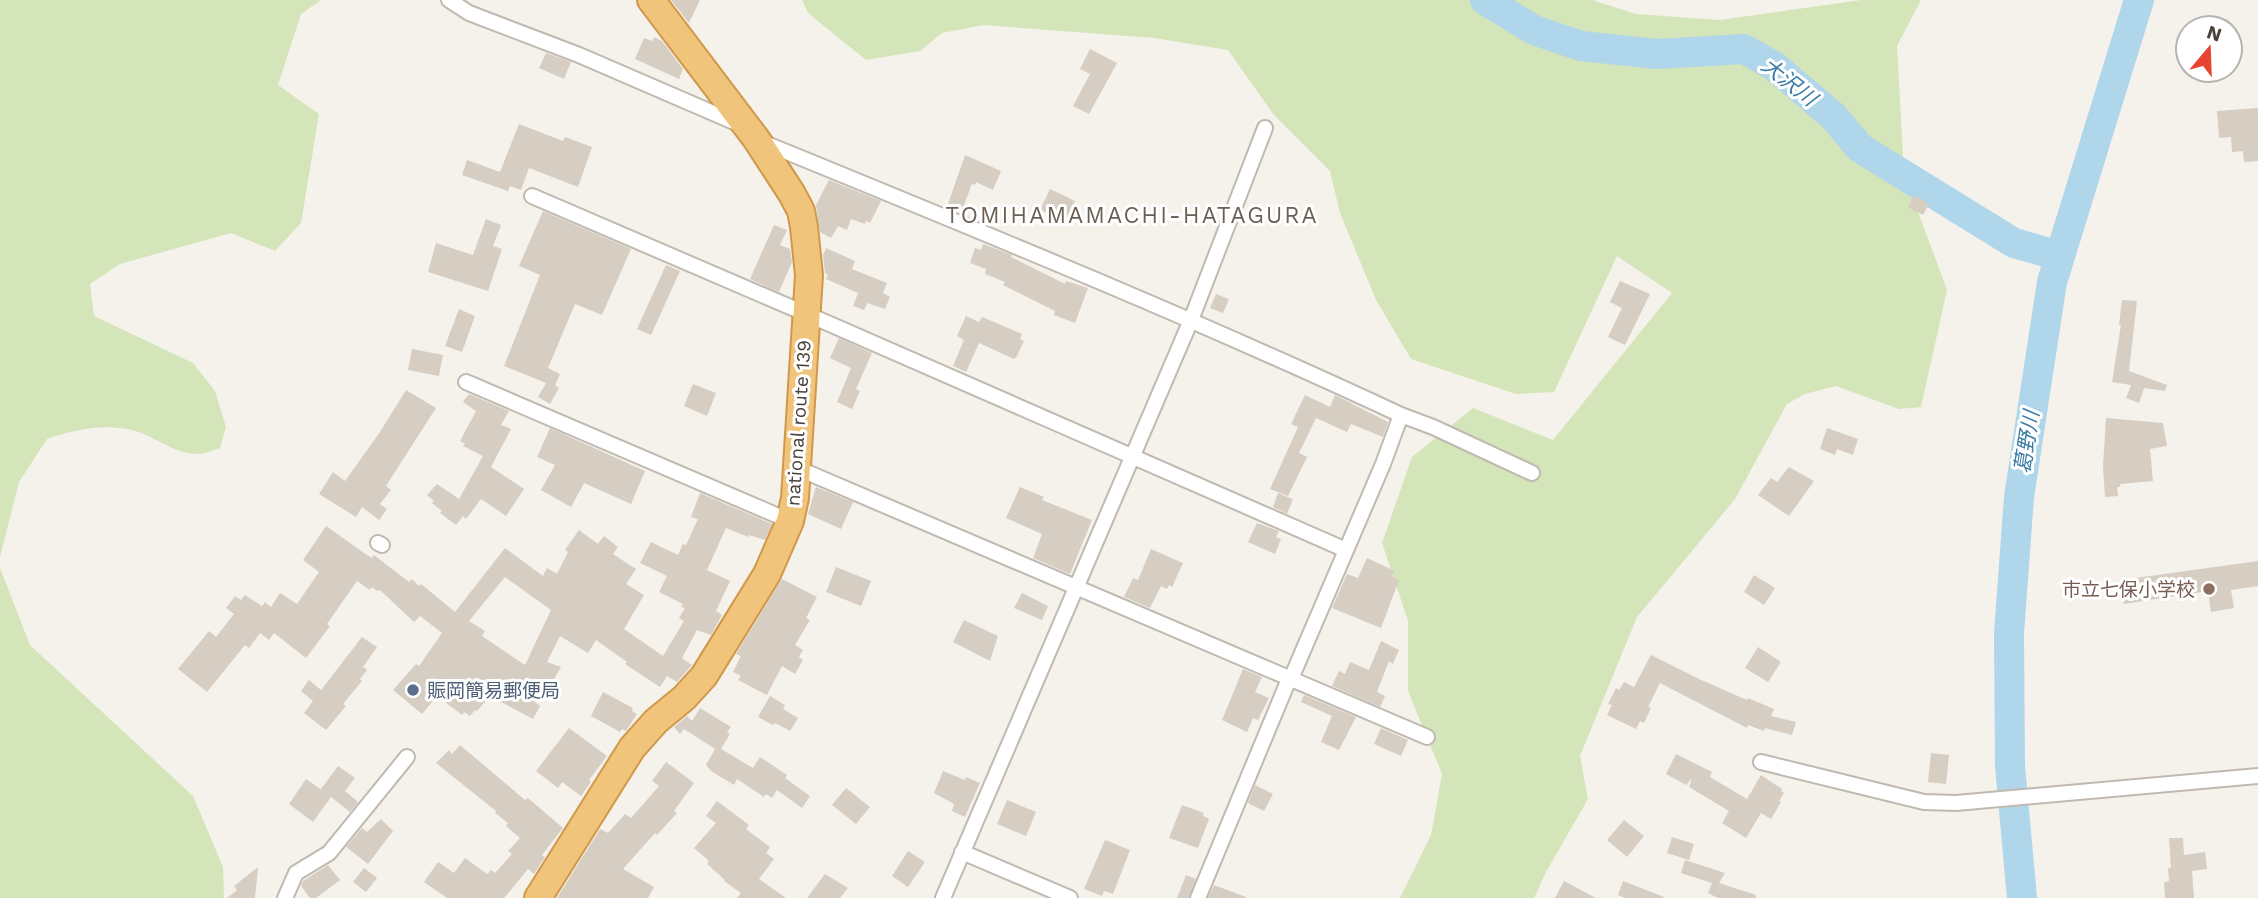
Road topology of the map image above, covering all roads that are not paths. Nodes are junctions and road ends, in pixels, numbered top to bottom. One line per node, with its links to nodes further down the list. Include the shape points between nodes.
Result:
1 (449, 0): 4 (street)
2 (651, 0): 4 (highway, national route 139)
3 (1265, 128): 7 (street)
4 (752, 134): 6 (highway, national route 139, via 801,211 808,251); 7 (street)
5 (531, 196): 6 (street)
6 (806, 313): 10 (street); 11 (highway, national route 139)
7 (1191, 320): 9 (street); 10 (street)
8 (466, 382): 13 (street)
9 (1401, 415): 12 (street); 14 (street)
10 (1132, 456): 14 (street); 15 (street)
11 (797, 468): 13 (highway, national route 139); 15 (street)
12 (1532, 473)
13 (790, 521): 23 (highway, national route 139, via 767,574 704,676 632,748)
14 (1346, 550): 16 (street)
15 (1076, 586): 16 (street); 21 (street)
16 (1289, 679): 17 (street); 26 (street)
17 (1427, 737)
18 (407, 757): 22 (street, via 330,853 296,873)
19 (1761, 762): 20 (street, via 1924,802 1956,803)
20 (2258, 776)
21 (962, 852): 24 (street); 25 (street)
22 (285, 898)
23 (538, 898)
24 (943, 898)
25 (1070, 898)
26 (1198, 898)

